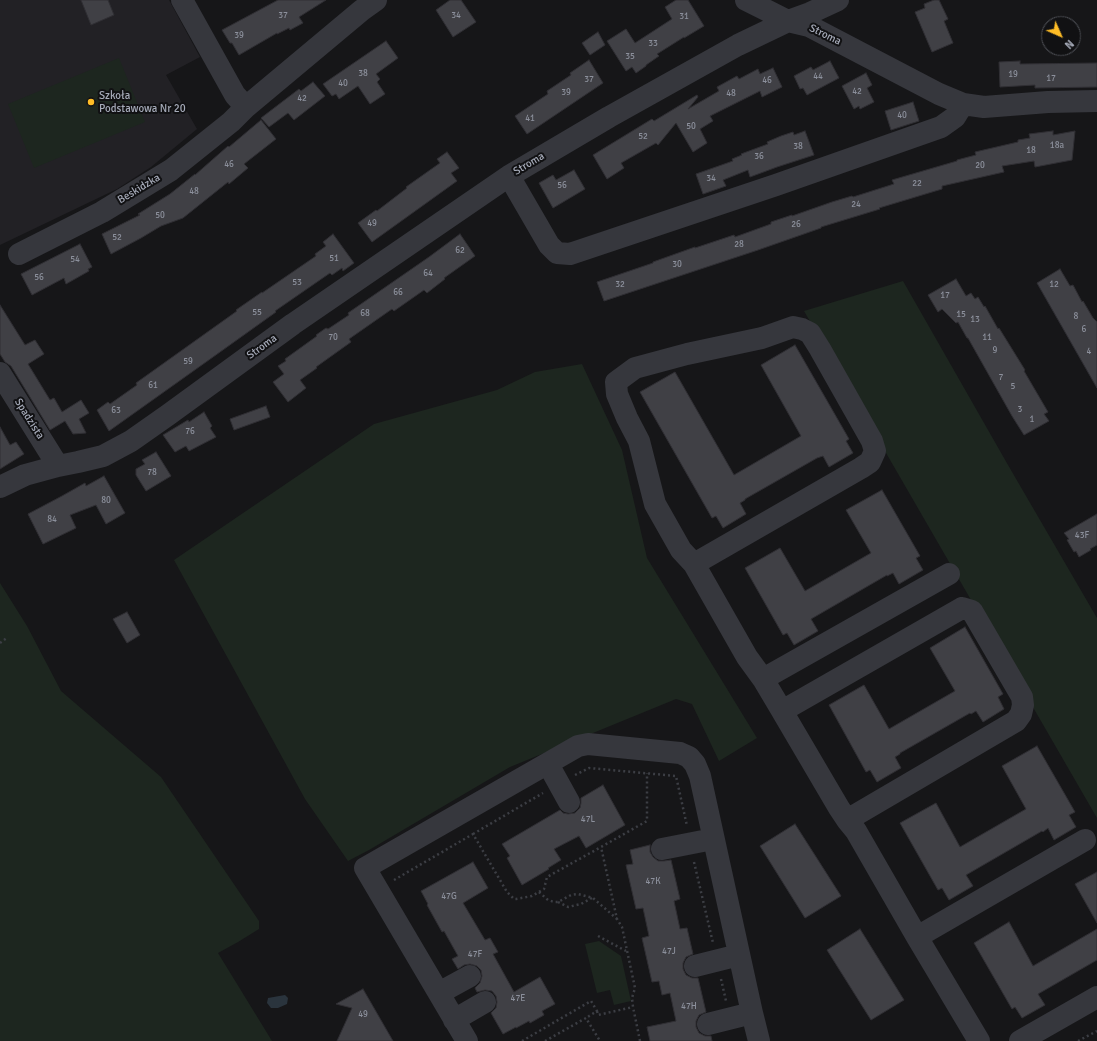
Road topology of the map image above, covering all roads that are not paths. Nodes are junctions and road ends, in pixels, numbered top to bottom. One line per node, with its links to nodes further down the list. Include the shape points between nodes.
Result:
1 (182, 0): 8 (street, via 235,95)
2 (376, 0): 8 (street, Beskidzka)
3 (746, 0): 5 (street)
4 (838, 0): 5 (street)
5 (788, 21): 7 (street, Stroma, via 809,26); 9 (street, Stroma, via 738,45)
6 (1097, 101): 7 (street, Stroma, via 984,107)
7 (963, 104): 9 (street, via 954,117 941,127 570,254 557,253 549,245)
8 (246, 106): 10 (street, Beskidzka, via 231,122 171,170 102,212)
9 (509, 176): 12 (street, Stroma, via 293,324 131,441 103,456)
10 (19, 254)
11 (0, 373): 12 (street, Spadzista)
12 (58, 466): 13 (street, Stroma, via 25,475)
13 (0, 487)
14 (694, 564): 14 (street, via 681,550 655,504 639,441 617,394 616,382 635,368 687,354 762,338 793,327 810,332 872,441 875,452 870,462 861,468); 16 (street, via 747,657)
15 (949, 574): 16 (street)
16 (763, 679): 17 (street)
17 (782, 711): 20 (street); 20 (street, via 962,608 972,611 1022,697 1021,714 1016,721)
18 (548, 764): 19 (street); 21 (street, via 578,746 588,744 680,753 689,757 700,776); 28 (street, via 365,868)
19 (569, 802)
20 (847, 820): 24 (street, via 856,831)
21 (713, 839): 23 (street); 25 (street)
22 (1085, 840): 24 (street)
23 (662, 849)
24 (917, 937): 36 (street)
25 (739, 955): 26 (street); 31 (street)
26 (695, 966)
27 (470, 976): 28 (street)
28 (439, 994): 32 (street)
29 (1097, 997): 37 (street)
30 (485, 1002): 32 (street)
31 (752, 1014): 33 (street); 35 (street)
32 (454, 1020): 34 (street)
33 (708, 1024)
34 (467, 1041)
35 (760, 1041)
36 (979, 1041)
37 (1020, 1041)

